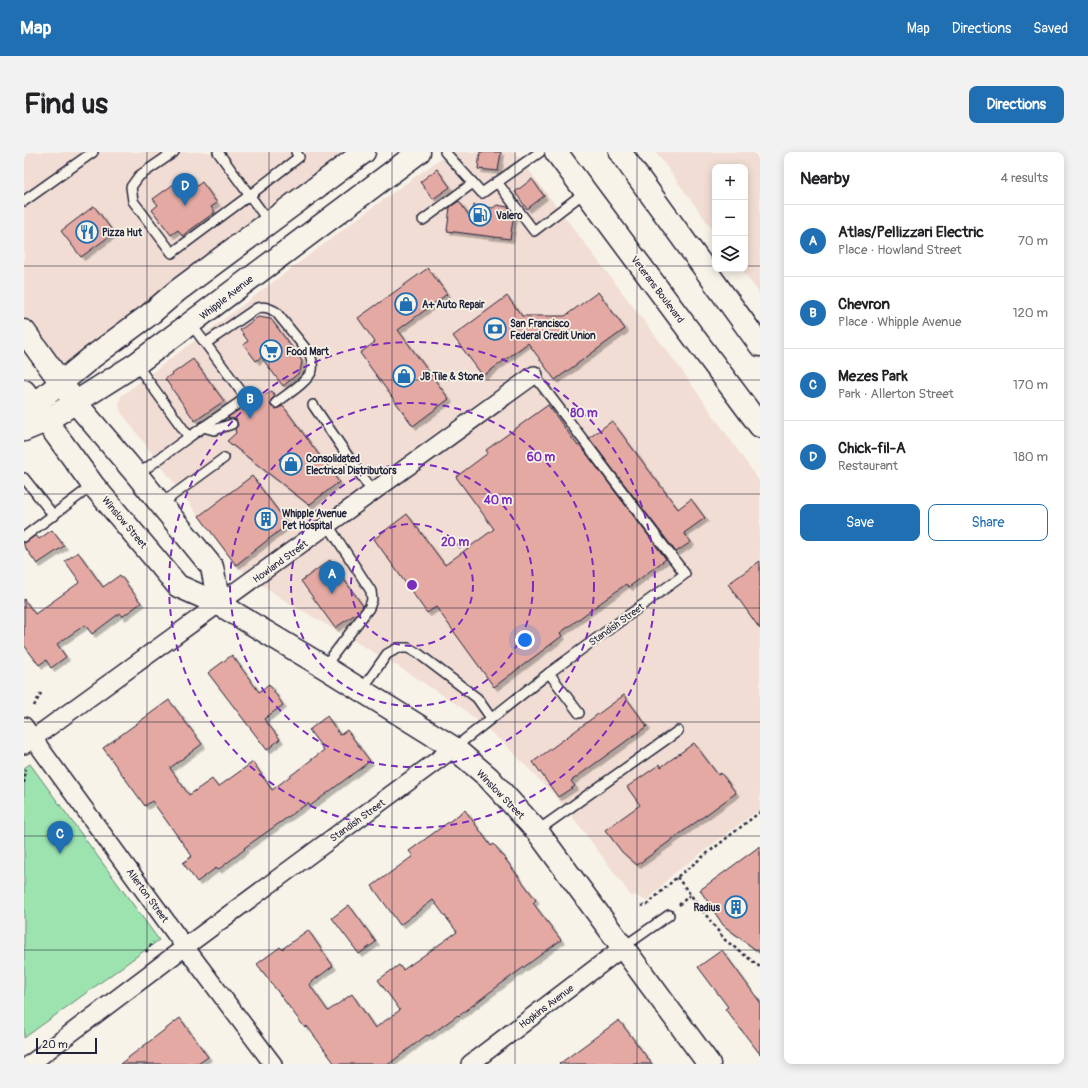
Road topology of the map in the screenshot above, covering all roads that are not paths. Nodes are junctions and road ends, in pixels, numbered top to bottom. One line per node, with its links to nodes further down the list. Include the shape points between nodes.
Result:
1 (93, 152): 15 (lane)
2 (174, 152): 14 (lane, via 139,176 131,187 133,201 172,253)
3 (218, 152): 14 (lane)
4 (296, 152): 14 (lane, via 299,157)
5 (364, 152): 17 (main road, Whipple Avenue)
6 (420, 152): 18 (main road, Whipple Avenue)
7 (445, 152): 12 (lane)
8 (540, 152): 11 (lane)
9 (556, 152): 13 (main road, Veterans Boulevard)
10 (620, 152): 21 (main road)
11 (497, 182): 12 (lane, via 482,193); 13 (lane, via 534,231)
12 (473, 183): 16 (lane)
13 (586, 192): 25 (main road, Veterans Boulevard)
14 (250, 195): 17 (lane)
15 (24, 200)
16 (423, 220)
17 (269, 222): 24 (main road, Whipple Avenue)
18 (191, 324): 20 (lane); 22 (main road, Whipple Avenue)
19 (24, 331): 24 (main road)
20 (206, 343): 28 (lane, via 257,308 270,308 276,312 310,354 312,362 308,378); 34 (lane, via 246,398)
21 (760, 345)
22 (136, 364): 27 (main road, Whipple Avenue); 36 (lane)
23 (534, 375): 41 (street, Howland Street); 48 (lane, Standish Street, via 685,574)
24 (60, 383): 27 (main road); 29 (main road, Whipple Avenue)
25 (733, 388): 26 (main road); 33 (main road, Veterans Boulevard)
26 (760, 400)
27 (75, 402): 29 (main road, Whipple Avenue); 38 (main road)
28 (276, 403)
29 (35, 405): 31 (main road, Whipple Avenue); 35 (main road, Whipple Avenue); 40 (main road, Winslow Street)
30 (313, 405): 41 (lane)
31 (24, 424)
32 (232, 424): 34 (lane, via 214,430)
33 (760, 426)
34 (203, 427): 36 (lane)
35 (24, 430)
36 (189, 437): 38 (lane)
37 (224, 458): 42 (lane)
38 (137, 475): 42 (main road)
39 (24, 478): 43 (lane)
40 (93, 485): 43 (lane); 46 (main road, Winslow Street, via 178,586)
41 (373, 493): 44 (street, Howland Street)
42 (161, 504): 46 (main road, via 212,567)
43 (54, 516): 45 (lane)
44 (328, 525): 46 (street, Howland Street); 47 (lane, via 371,590 372,600 369,608)
45 (24, 537)
46 (219, 604): 47 (main road, Winslow Street); 53 (street, Howland Street)
47 (324, 667): 49 (main road, Winslow Street)
48 (549, 674): 50 (lane); 51 (lane, Standish Street)
49 (361, 691): 51 (lane, via 387,654 398,648 408,648 477,698); 54 (main road, Winslow Street)
50 (579, 713)
51 (491, 718): 54 (lane, Standish Street)
52 (678, 731): 55 (lane)
53 (27, 736): 57 (street, Allerton Street)
54 (454, 748): 55 (main road, Winslow Street, via 488,777); 57 (street, Standish Street)
55 (537, 831): 58 (main road, Winslow Street)
56 (669, 915): 58 (lane)
57 (185, 946): 59 (street, Standish Street); 60 (street, Allerton Street)
58 (622, 948): 61 (street, Hopkins Avenue); 62 (main road, Winslow Street)
59 (30, 1064)
60 (273, 1064)
61 (470, 1064)
62 (709, 1064)

